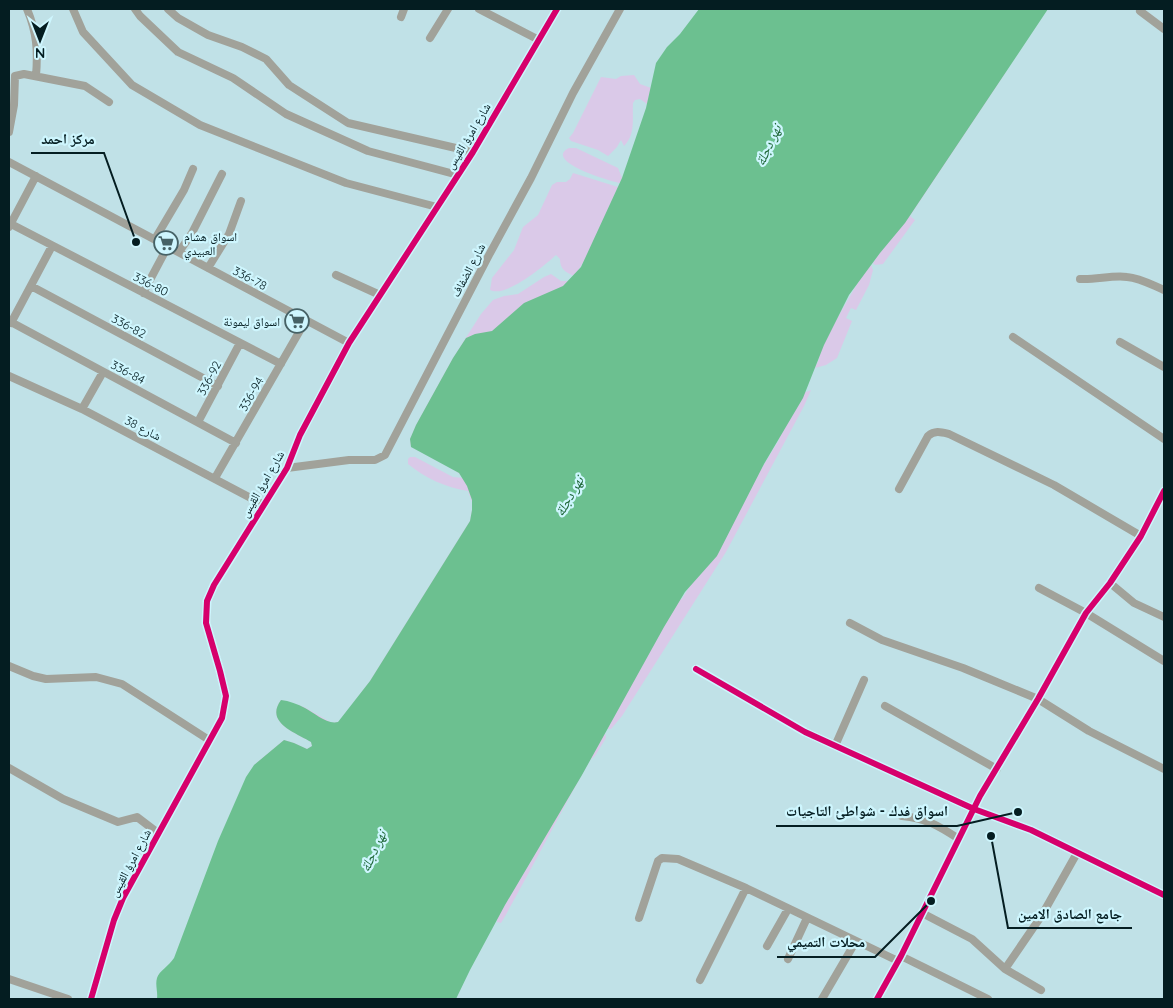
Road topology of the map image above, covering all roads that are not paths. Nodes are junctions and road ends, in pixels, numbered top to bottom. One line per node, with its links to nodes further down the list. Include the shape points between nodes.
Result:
1 (28, 9): 15 (street, via 38,51)
2 (73, 9): 25 (street, via 83,32 132,85 200,125 346,184)
3 (135, 9): 22 (street, via 178,52 232,78 286,114 368,150)
4 (168, 9): 18 (street, via 208,35 266,59 289,85 348,123)
5 (404, 9): 11 (street)
6 (448, 9): 13 (street)
7 (479, 9): 14 (street)
8 (557, 9): 14 (street, شارع امرؤ القيس)
9 (620, 9): 53 (street, شارع الضفاف, via 384,455 375,460)
10 (1140, 11): 12 (street)
11 (400, 17)
12 (1164, 30)
13 (430, 38)
14 (539, 40): 18 (street, شارع امرؤ القيس)
15 (36, 76): 16 (street, via 85,86); 17 (street, via 15,76)
16 (109, 102)
17 (9, 132)
18 (473, 152): 22 (street, شارع امرؤ القيس)
19 (9, 162): 23 (street, 336-78)
20 (193, 169): 27 (street)
21 (222, 174): 30 (street, via 192,233)
22 (458, 175): 25 (street, شارع امرؤ القيس)
23 (36, 176): 26 (street); 27 (street, 336-78)
24 (241, 201): 31 (street, via 229,234)
25 (437, 207): 37 (street, شارع امرؤ القيس)
26 (10, 226): 28 (street, 336-80)
27 (155, 239): 29 (street, 336-78)
28 (52, 246): 34 (street); 36 (street, 336-80)
29 (168, 246): 30 (street, 336-78); 36 (street)
30 (178, 252): 31 (street, 336-78)
31 (208, 268): 38 (street, 336-78)
32 (336, 275): 37 (street)
33 (1080, 279): 35 (street, via 1128,276)
34 (31, 286): 39 (street); 48 (street, 336-82)
35 (1164, 290)
36 (143, 293): 42 (street, 336-80)
37 (380, 295): 43 (street, شارع امرؤ القيس)
38 (306, 320): 43 (street, 336-78); 44 (street, 336-94)
39 (10, 322): 46 (street, 336-84)
40 (1013, 337): 51 (street)
41 (1120, 342): 45 (street)
42 (240, 343): 44 (street, 336-80); 48 (street, 336-92)
43 (348, 343): 53 (street, شارع امرؤ القيس, via 300,435)
44 (281, 364): 52 (street, 336-94)
45 (1164, 367)
46 (103, 372): 49 (street); 50 (street, 336-84)
47 (9, 376): 49 (street, شارع 38)
48 (218, 386): 50 (street, 336-92)
49 (82, 409): 54 (street, شارع 38)
50 (198, 422): 52 (street, 336-84)
51 (1164, 439)
52 (236, 443): 54 (street, 336-94)
53 (287, 468): 57 (street, شارع امرؤ القيس)
54 (215, 478): 57 (street, شارع 38)
55 (899, 489): 58 (street, via 928,436 942,432 1054,485)
56 (1164, 491): 58 (street)
57 (264, 505): 70 (street, شارع امرؤ القيس, via 207,601 206,623 226,696 222,718)
58 (1141, 536): 59 (street)
59 (1110, 583): 61 (street); 62 (street, via 1134,603)
60 (1039, 588): 61 (street)
61 (1086, 613): 64 (street); 68 (street)
62 (1164, 617)
63 (850, 623): 68 (street, via 882,640)
64 (1164, 661)
65 (9, 666): 70 (street, via 46,679 96,677 122,684)
66 (696, 669): 71 (street)
67 (864, 680): 71 (street)
68 (1038, 699): 73 (street); 74 (street)
69 (886, 706): 73 (street)
70 (209, 740): 77 (street, شارع امرؤ القيس)
71 (835, 746): 75 (street)
72 (9, 768): 77 (street, via 63,799 118,822 137,817)
73 (997, 769): 75 (street)
74 (1164, 769)
75 (974, 809): 78 (street); 79 (street, via 1031,830)
76 (902, 816): 78 (street, via 927,821)
77 (158, 833): 95 (street, شارع امرؤ القيس, via 114,920)
78 (959, 839): 83 (street)
79 (1078, 854): 81 (street); 90 (street)
80 (746, 888): 82 (street); 84 (street, via 678,859 662,858 658,861); 92 (street)
81 (1164, 895)
82 (788, 909): 85 (street); 87 (street)
83 (922, 913): 88 (street); 90 (street, via 972,939)
84 (639, 918)
85 (807, 918): 86 (street); 89 (street)
86 (856, 940): 88 (street); 96 (street)
87 (767, 946)
88 (900, 958): 97 (street); 98 (street)
89 (788, 959)
90 (1005, 969): 93 (street)
91 (9, 980): 94 (street)
92 (700, 980)
93 (1041, 990)
94 (68, 999)
95 (91, 999)
96 (822, 999)
97 (877, 999)
98 (988, 999)

